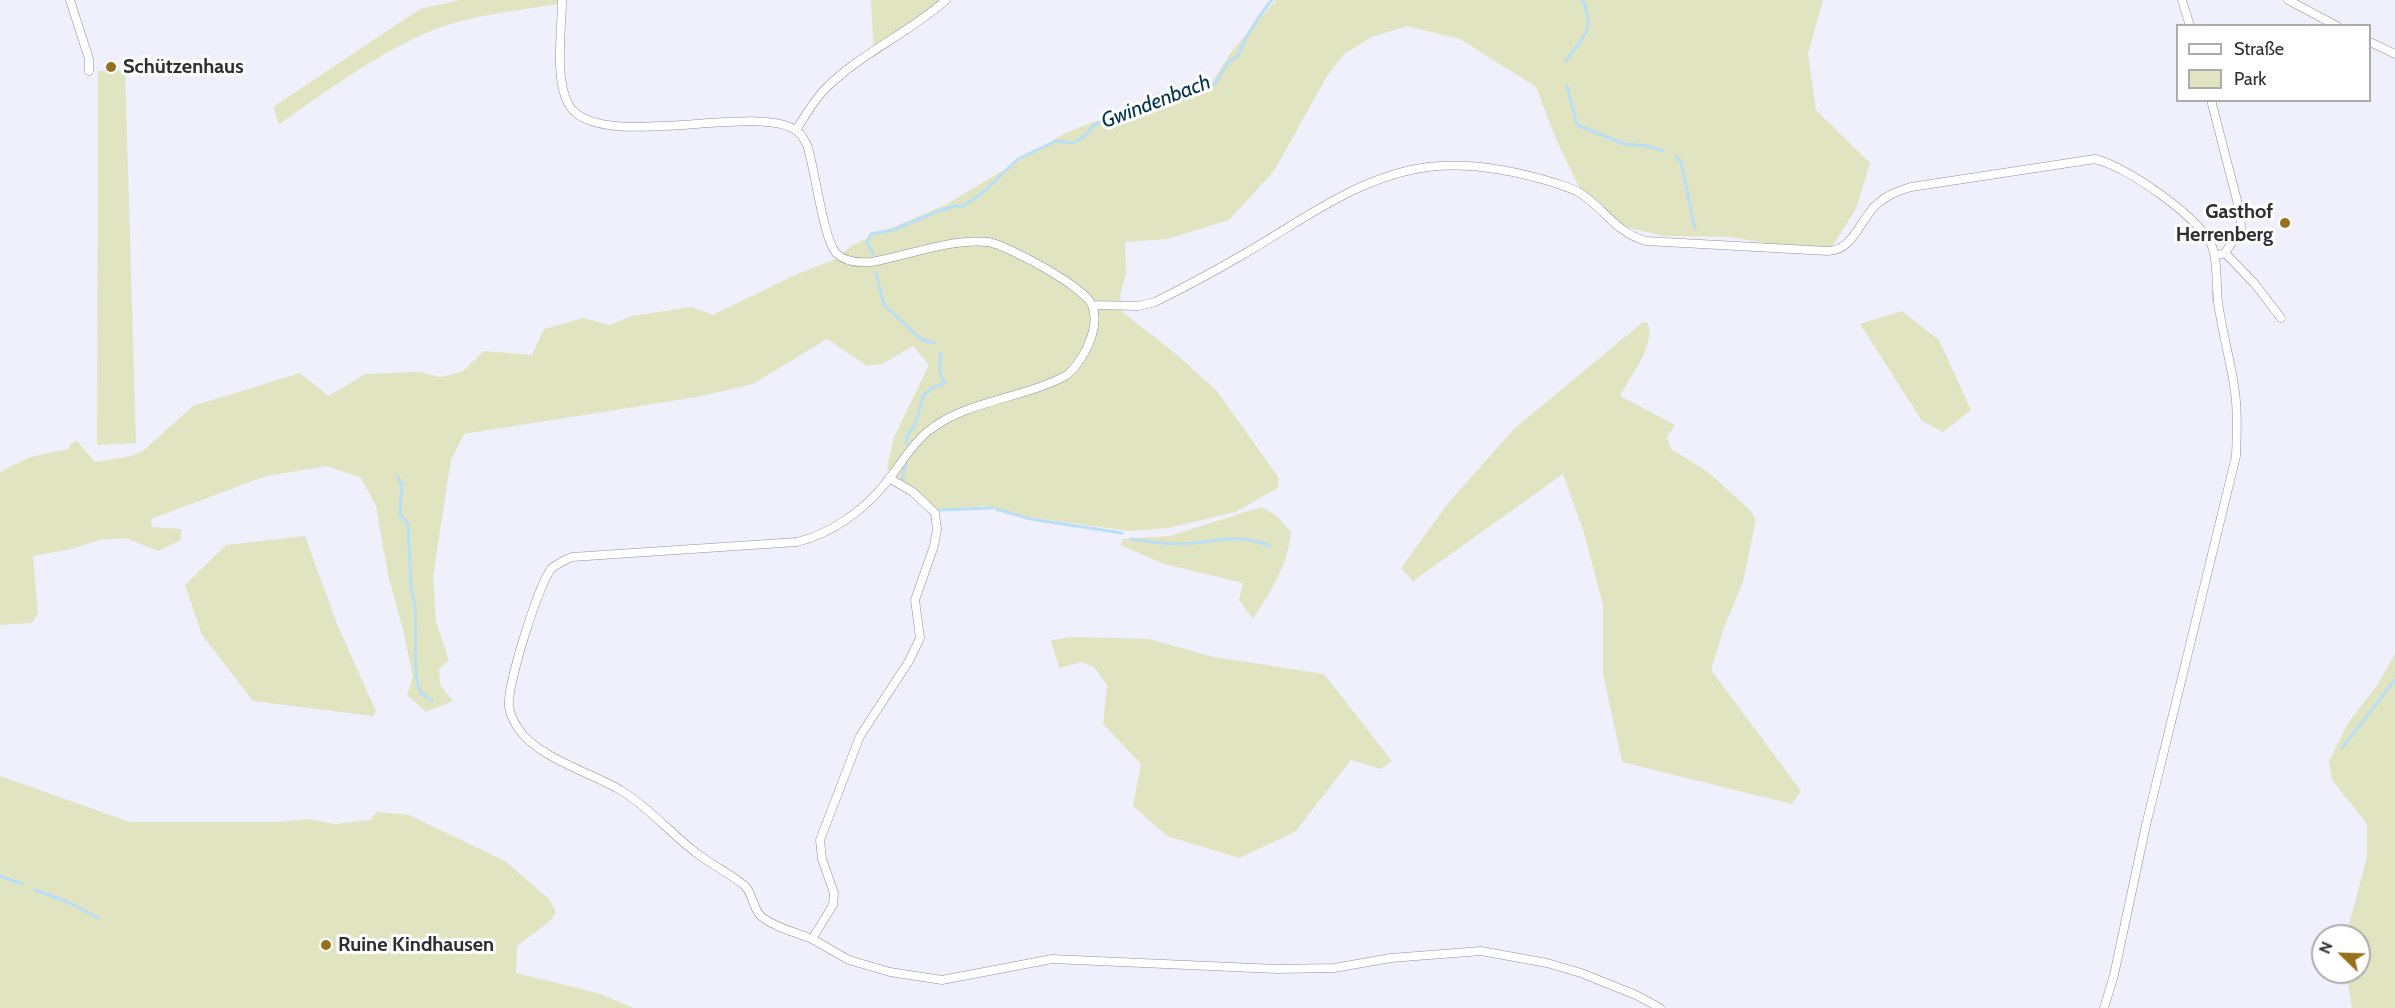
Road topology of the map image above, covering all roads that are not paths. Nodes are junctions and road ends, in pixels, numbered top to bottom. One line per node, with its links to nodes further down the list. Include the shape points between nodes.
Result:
1 (70, 0): 10 (street, via 89,59)
2 (562, 0): 12 (street, via 562,84 569,105 579,116 626,126 764,122)
3 (946, 0): 12 (street, via 832,83)
4 (2182, 0): 6 (street)
5 (2288, 0): 7 (street)
6 (2189, 24)
7 (2333, 24)
8 (2371, 43): 9 (street)
9 (2395, 54)
10 (89, 71)
11 (2212, 102): 13 (street, via 2240,212 2241,229)
12 (796, 130): 15 (street, via 809,152 830,242 842,257 871,262 967,242 996,243 1072,286)
13 (2225, 253): 14 (street); 16 (street)
14 (2215, 256): 15 (street, via 2211,243 2180,210 2151,187 2095,159 1892,192 1865,216 1845,247 1836,251 1646,241 1620,229 1584,196 1568,187 1521,174 1443,166 1400,172 1360,187 1155,302 1139,306); 20 (street, via 2219,310 2235,393 2236,456)
15 (1092, 305): 17 (street, via 1094,318 1087,346 1067,375 936,425)
16 (2281, 318)
17 (889, 478): 18 (street, via 913,492 935,513 934,546 915,600 920,638 860,736 820,840 834,893 833,905); 18 (street, via 842,522 809,539 586,555 562,561 547,575 535,603 508,706 519,729 533,744 623,791 699,855 747,888 761,916)
18 (812, 939): 19 (street, via 849,960 890,972 942,980 1052,960 1334,968 1390,958 1481,951 1581,973)
19 (1660, 1008)
20 (2104, 1008)

